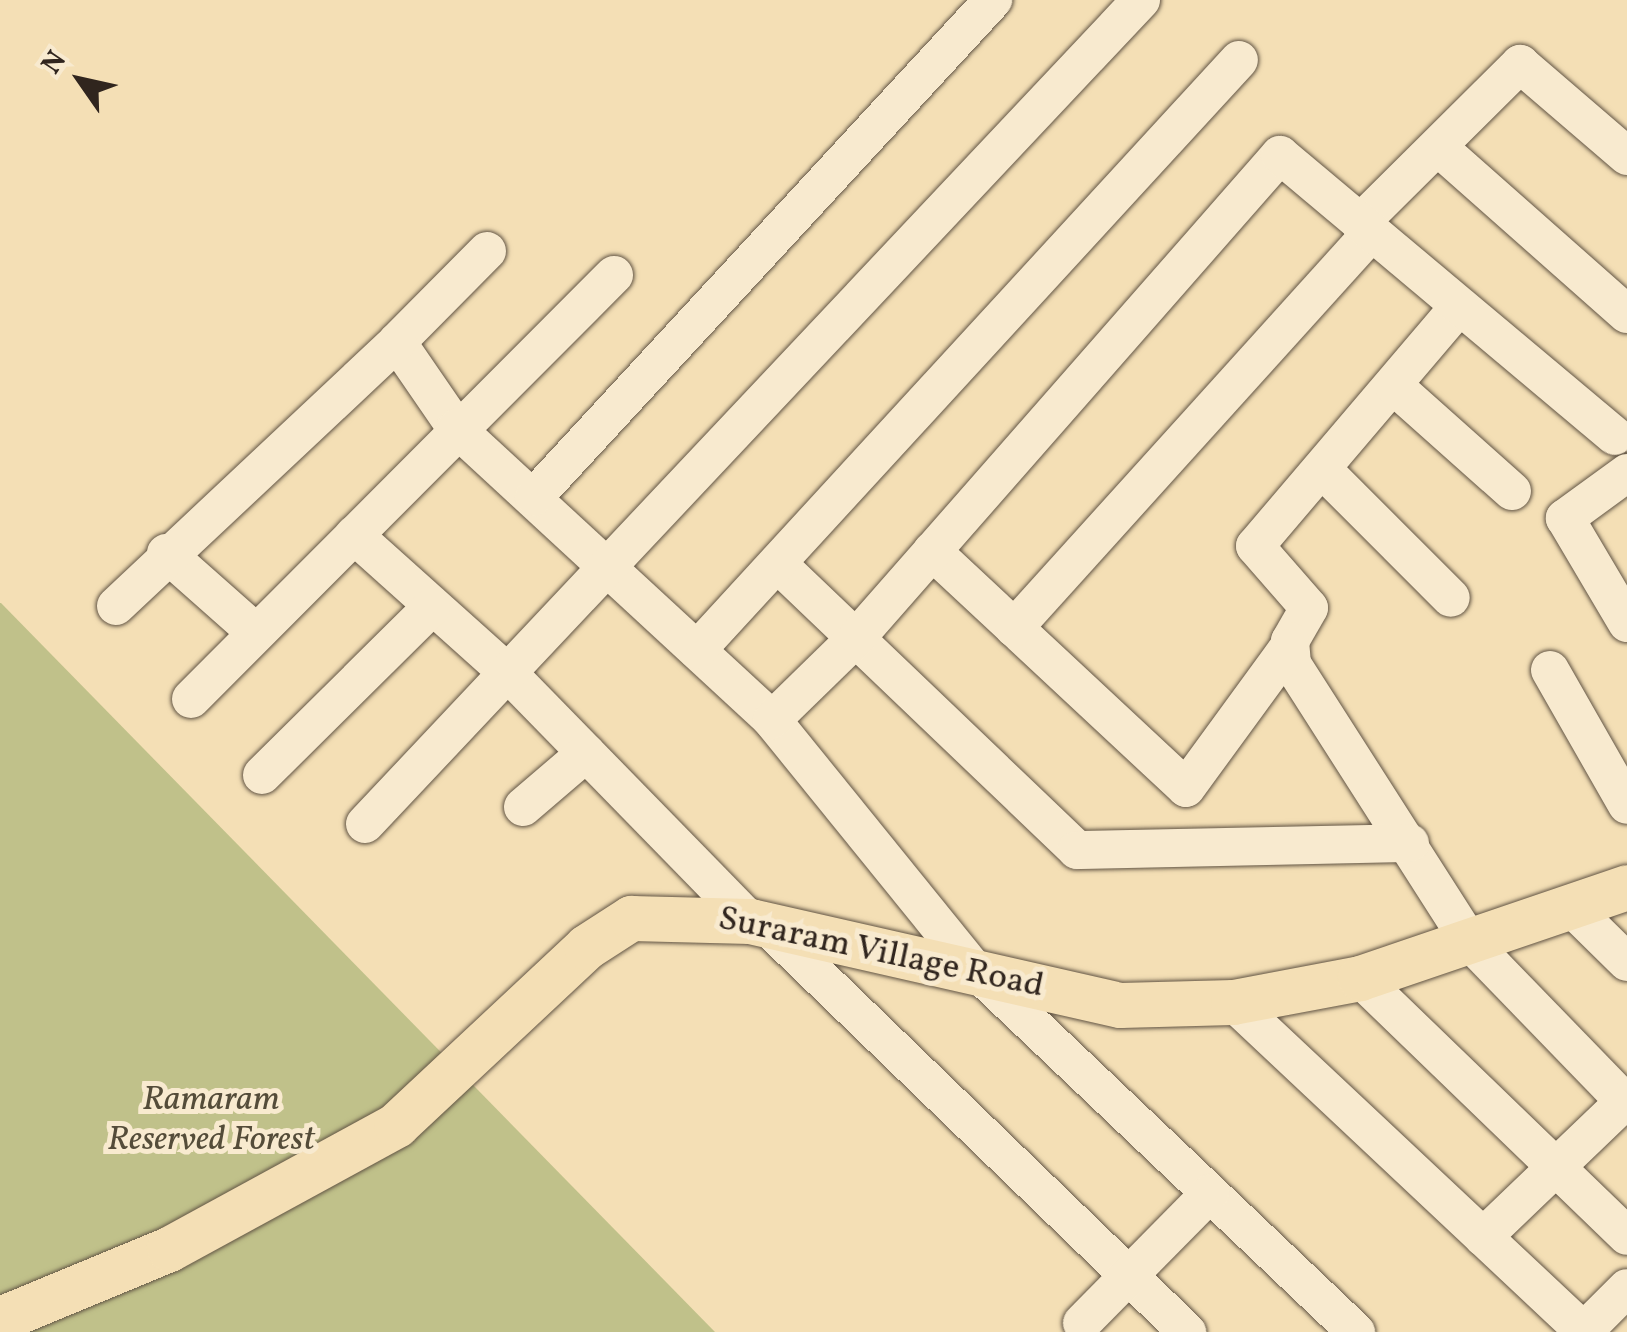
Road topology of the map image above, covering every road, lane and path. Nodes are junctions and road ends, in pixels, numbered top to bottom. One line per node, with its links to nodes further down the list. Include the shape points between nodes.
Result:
1 (992, 0): 18 (street)
2 (1141, 0): 23 (street)
3 (1240, 60): 22 (street)
4 (1438, 147): 5 (street, via 1520,64); 6 (street); 10 (street)
5 (1627, 156)
6 (1365, 228): 9 (street); 20 (street, via 1280,155); 28 (street)
7 (487, 251): 11 (street)
8 (614, 275): 13 (street)
9 (1456, 310): 12 (street); 14 (street)
10 (1627, 314)
11 (397, 342): 13 (street); 21 (street)
12 (1394, 386): 15 (street); 17 (street)
13 (456, 428): 18 (street); 19 (street)
14 (1615, 436)
15 (1322, 469): 24 (street); 31 (street, via 1256,546 1309,608)
16 (1627, 474): 27 (street, via 1565,518)
17 (1512, 490)
18 (534, 497): 23 (street)
19 (354, 535): 26 (street); 29 (street)
20 (932, 551): 28 (street); 30 (street)
21 (166, 553): 25 (street); 29 (street)
22 (780, 566): 30 (street); 32 (street)
23 (615, 568): 32 (street); 34 (street)
24 (1451, 598)
25 (116, 606)
26 (431, 608): 34 (street); 38 (street)
27 (1627, 623)
28 (1014, 628): 31 (street, via 1186,788)
29 (252, 630): 35 (street)
30 (858, 636): 36 (street); 42 (street, via 1077,850)
31 (1288, 648): 42 (street)
32 (697, 650): 36 (street)
33 (1550, 670): 39 (street)
34 (510, 675): 37 (street); 41 (street)
35 (191, 699)
36 (772, 720): 48 (street)
37 (586, 753): 40 (street); 45 (street)
38 (262, 775)
39 (1627, 805)
40 (523, 807)
41 (365, 824)
42 (1410, 844): 46 (street)
43 (1627, 888): 44 (main road, Suraram Village Road)
44 (1572, 908): 46 (main road, Suraram Village Road); 47 (street)
45 (758, 923): 48 (main road, Suraram Village Road); 56 (street); 58 (main road, Suraram Village Road, via 631,918 586,947 396,1125 169,1249)
46 (1469, 941): 49 (main road, Suraram Village Road); 51 (street)
47 (1627, 962)
48 (972, 967): 50 (main road, Suraram Village Road, via 1120,1005); 53 (street)
49 (1360, 978): 50 (main road, Suraram Village Road); 52 (street)
50 (1233, 1002): 55 (street)
51 (1626, 1102): 52 (street)
52 (1556, 1167): 54 (street); 55 (street)
53 (1210, 1193): 56 (street); 61 (street)
54 (1627, 1236)
55 (1483, 1237): 62 (street)
56 (1129, 1276): 59 (street); 60 (street)
57 (1627, 1288): 62 (street)
58 (0, 1319)
59 (1082, 1323)
60 (1187, 1332)
61 (1356, 1332)
62 (1584, 1332)

